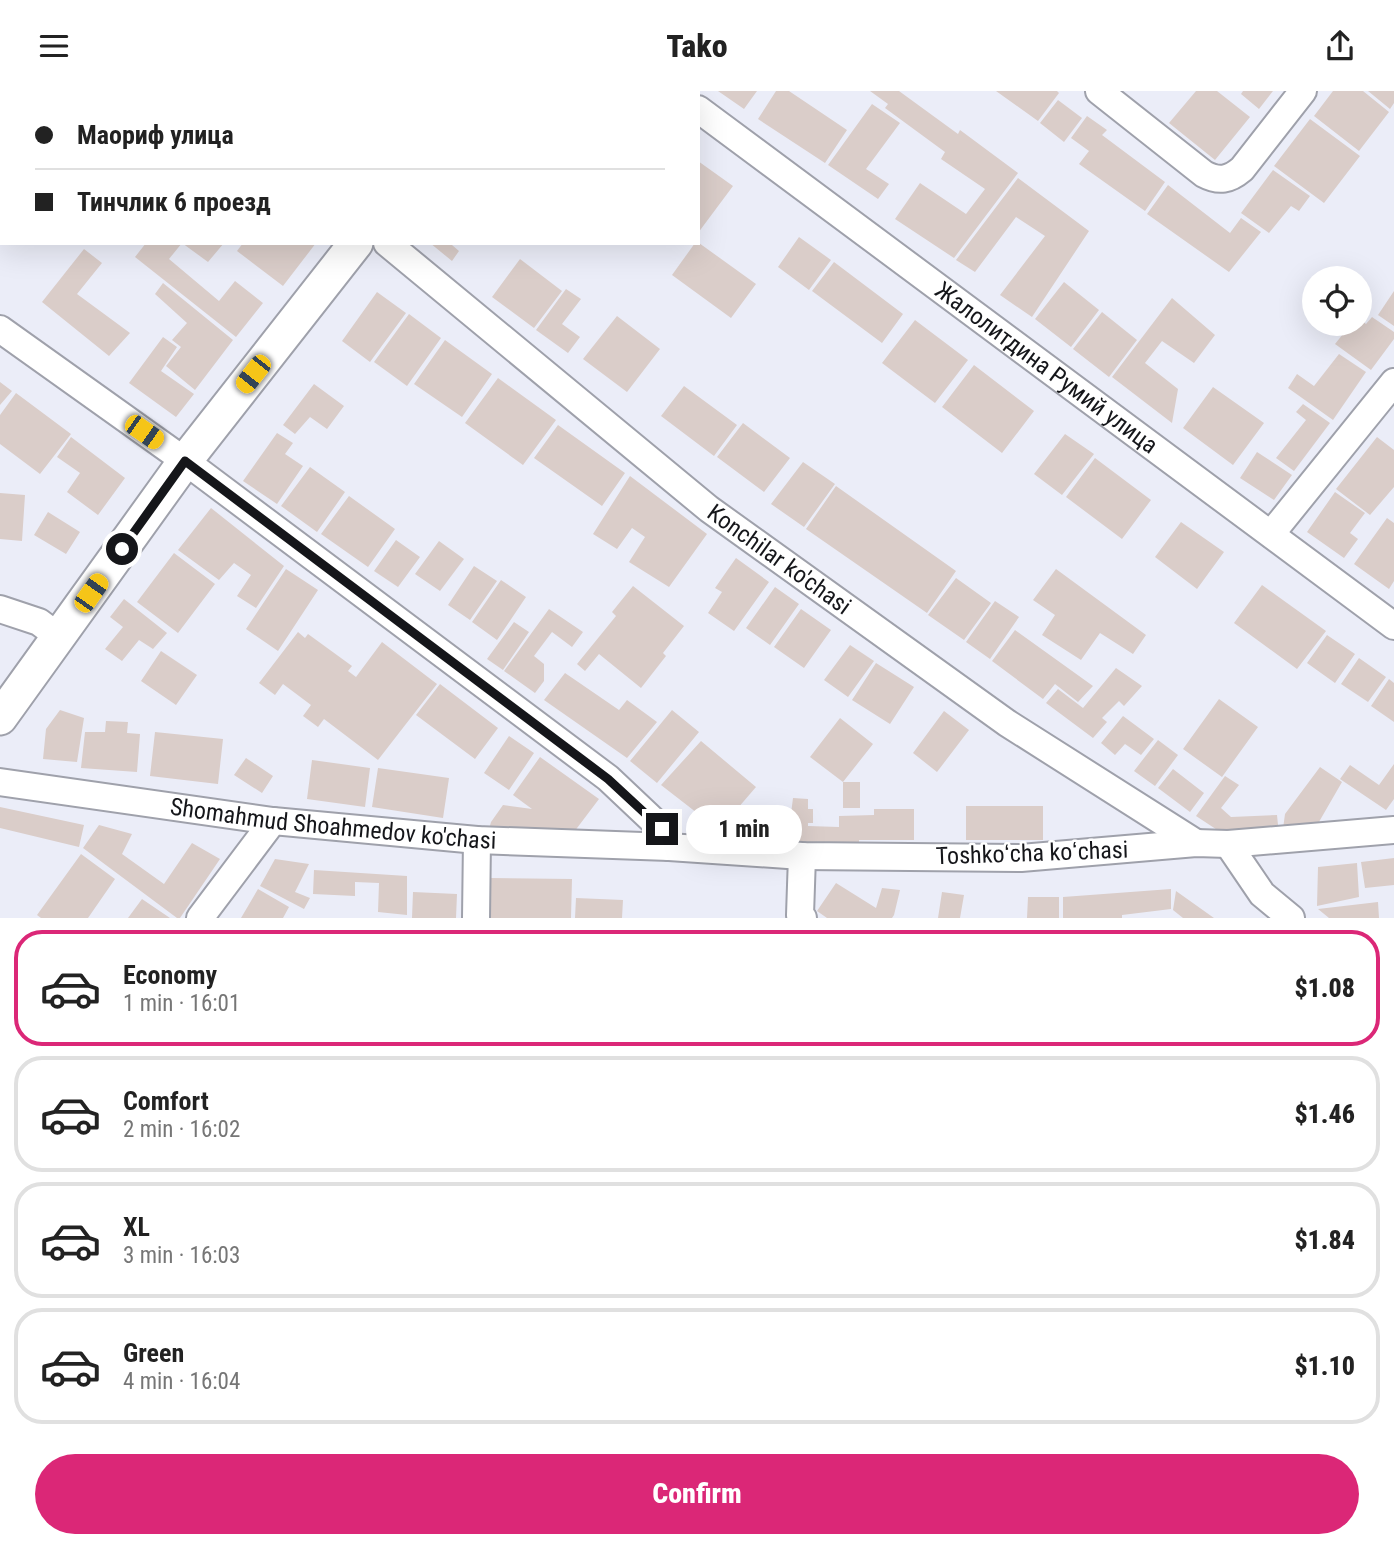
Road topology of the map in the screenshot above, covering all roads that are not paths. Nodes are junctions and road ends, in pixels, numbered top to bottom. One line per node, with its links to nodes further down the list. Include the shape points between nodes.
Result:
1 (1099, 91): 2 (street, via 1204,174 1223,180 1242,169)
2 (1303, 91)
3 (700, 110): 9 (street, Жалолитдина Румий улица)
4 (354, 245): 8 (street)
5 (389, 245): 18 (street, Konchilar ko'chasi, via 709,509 1007,723)
6 (0, 329): 8 (street)
7 (1394, 382): 9 (street)
8 (185, 461): 12 (street); 20 (street, via 608,779 662,829)
9 (1271, 534): 11 (street, Жалолитдина Румий улица)
10 (0, 609): 12 (street, via 39,622)
11 (1394, 626)
12 (59, 637): 13 (street)
13 (0, 718)
14 (0, 782): 15 (street, Shomahmud Shoahmedov ko'chasi)
15 (273, 821): 17 (street, Shomahmud Shoahmedov ko'chasi); 22 (street)
16 (1394, 830): 19 (street, Toshkoʻcha koʻchasi)
17 (477, 840): 20 (street, Shomahmud Shoahmedov ko'chasi); 23 (street)
18 (1196, 843): 19 (street, Toshkoʻcha koʻchasi); 21 (street, Toshkoʻcha koʻchasi, via 1021,858)
19 (1228, 844): 25 (street, via 1262,894)
20 (669, 847): 21 (street, Toshkoʻcha koʻchasi)
21 (802, 856): 24 (street)
22 (200, 918)
23 (476, 918)
24 (803, 918)
25 (1291, 918)

